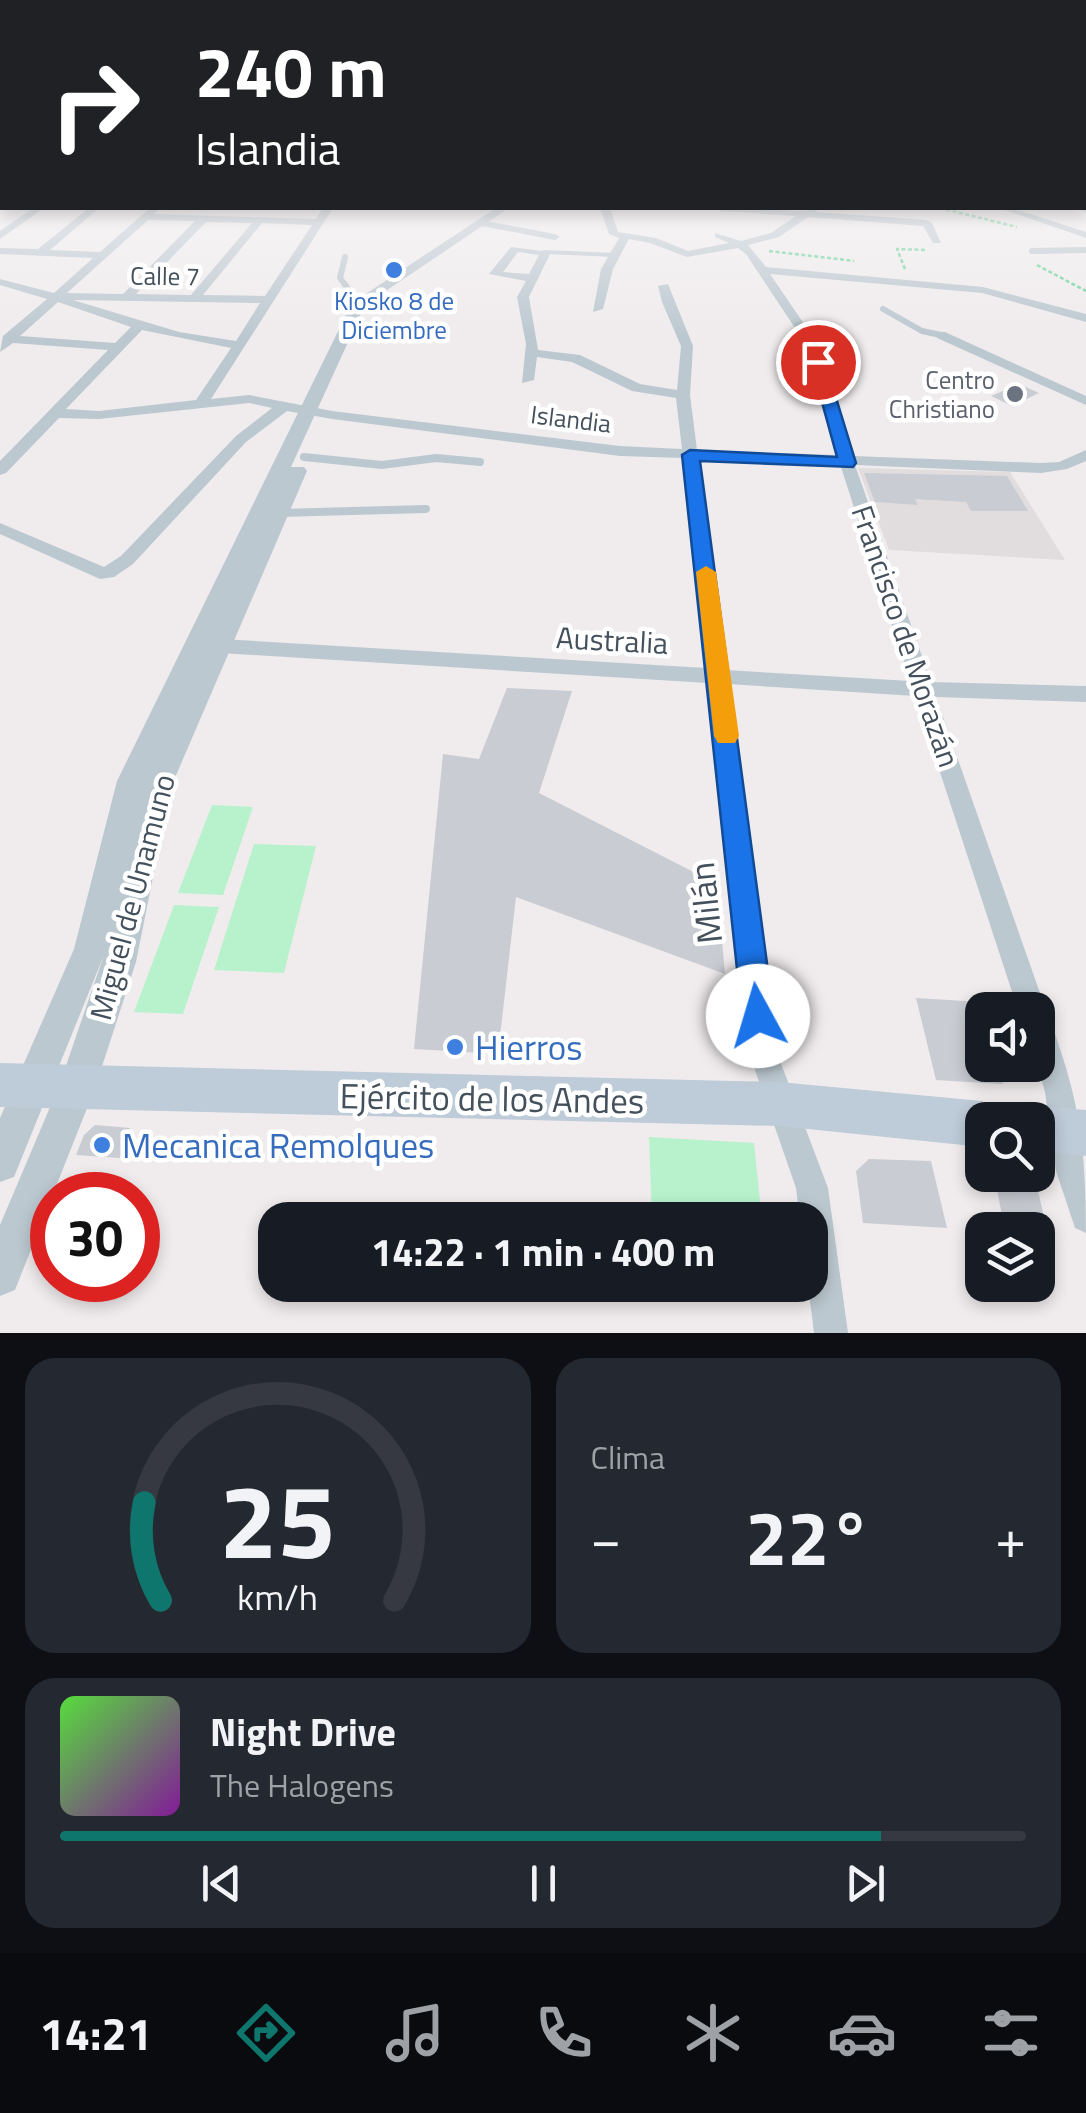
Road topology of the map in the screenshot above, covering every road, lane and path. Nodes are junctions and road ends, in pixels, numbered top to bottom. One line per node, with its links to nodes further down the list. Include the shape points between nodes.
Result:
1 (32, 213): 19 (street)
2 (88, 213): 27 (street)
3 (149, 213): 11 (street)
4 (325, 213): 14 (street)
5 (495, 213): 15 (street)
6 (607, 213): 21 (street, via 612,232)
7 (807, 213): 23 (street)
8 (833, 213): 22 (street, via 927,222)
9 (961, 213): 16 (path, via 1012,226)
10 (1019, 213): 16 (street)
11 (145, 217): 12 (street); 29 (street)
12 (203, 219): 13 (street); 41 (street)
13 (260, 220): 14 (street); 42 (street)
14 (319, 222): 43 (street)
15 (480, 223): 20 (street); 38 (street)
16 (1049, 224): 18 (street)
17 (719, 235): 23 (street)
18 (1086, 235)
19 (0, 236)
20 (555, 237)
21 (625, 237): 23 (street, via 691,254); 30 (street)
22 (936, 246): 36 (path, via 897,249)
23 (745, 247): 32 (path); 33 (street, Francisco de Morazán)
24 (1086, 250): 25 (lane)
25 (1032, 251): 39 (path, via 1019,252)
26 (0, 252): 27 (street)
27 (40, 252): 29 (street)
28 (546, 252): 30 (street); 34 (street); 34 (street, via 515,249 495,274)
29 (104, 255): 40 (street)
30 (616, 255): 45 (street)
31 (345, 258): 44 (lane, via 340,278)
32 (854, 261)
33 (762, 270): 36 (street); 64 (street, Francisco de Morazán, via 809,340)
34 (530, 278): 53 (street, via 523,296)
35 (0, 282): 40 (street)
36 (911, 283): 47 (street, via 1008,294)
37 (664, 286): 56 (street, Milán, via 665,305 687,344)
38 (386, 287): 44 (street); 58 (street)
39 (1086, 291)
40 (58, 297): 41 (street, Calle 7); 48 (street); 50 (street)
41 (126, 297): 42 (street, Calle 7)
42 (194, 298): 43 (street, Calle 7)
43 (269, 300): 51 (street)
44 (360, 303): 58 (street)
45 (596, 309)
46 (883, 309): 49 (lane)
47 (1086, 318)
48 (139, 326): 51 (street); 52 (street)
49 (941, 336): 55 (street)
50 (4, 342): 52 (street)
51 (240, 344): 57 (street)
52 (115, 347): 59 (street)
53 (532, 353): 54 (street); 56 (street, via 575,358 637,388)
54 (527, 380)
55 (1082, 394)
56 (682, 395): 60 (street, Milán)
57 (201, 404): 58 (street, Islandia, via 249,399); 59 (street, Islandia)
58 (306, 409): 60 (street, Islandia); 62 (street, Miguel de Unamuno); 68 (street, via 242,439 108,573); 69 (street, Miguel de Unamuno)
59 (52, 413): 65 (street)
60 (690, 455): 64 (street, Islandia); 70 (street, Milán)
61 (1086, 455): 64 (street, Islandia, via 1049,468)
62 (304, 457): 63 (lane); 67 (street, Miguel de Unamuno)
63 (480, 462)
64 (847, 463): 71 (street, Francisco de Morazán)
65 (0, 470)
66 (426, 509): 67 (lane)
67 (278, 513): 69 (street, Miguel de Unamuno)
68 (0, 528)
69 (207, 646): 70 (street, Australia); 75 (street, Miguel de Unamuno, via 131,781 90,949); 75 (street, Miguel de Unamuno, via 157,787 129,927)
70 (720, 677): 71 (street, Australia); 76 (street, Milán, via 762,1054)
71 (924, 689): 72 (street, Australia); 73 (street, Francisco de Morazán)
72 (1086, 694)
73 (1026, 992)
74 (1055, 1077): 78 (street)
75 (37, 1086): 76 (main road, Ejército de los Andes); 79 (street, Miguel de Unamuno); 81 (street, Miguel de Unamuno)
76 (779, 1104): 77 (main road, Ejército de los Andes); 82 (street, Milán, via 812,1188)
77 (965, 1122)
78 (1063, 1132): 80 (street)
79 (0, 1162)
80 (1086, 1217)
81 (0, 1275)
82 (831, 1333)

